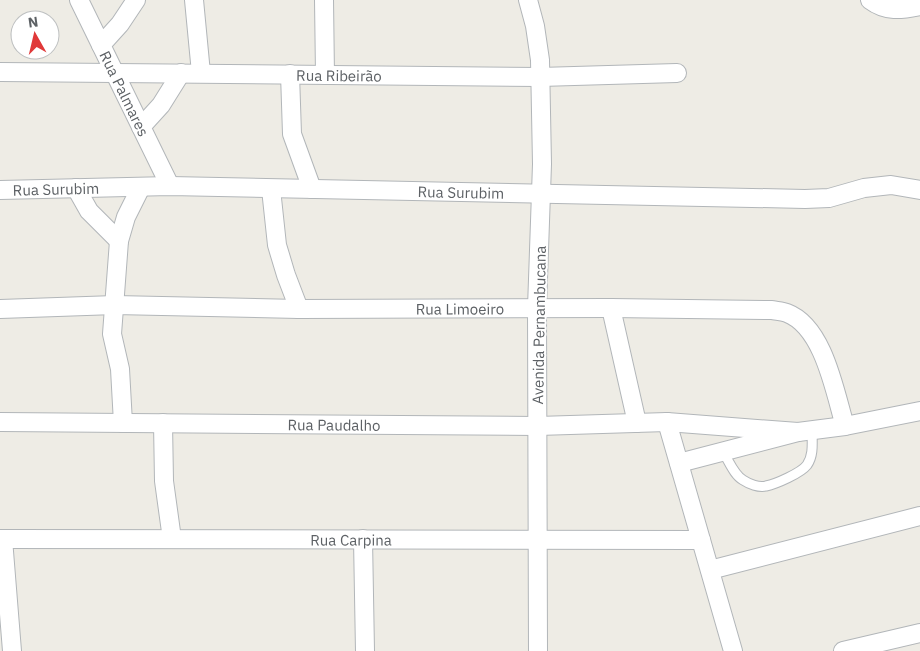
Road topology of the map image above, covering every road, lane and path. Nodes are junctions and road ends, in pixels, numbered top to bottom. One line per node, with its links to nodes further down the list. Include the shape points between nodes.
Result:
1 (80, 0): 8 (street, Rua Palmares)
2 (136, 0): 8 (street)
3 (194, 0): 12 (street)
4 (324, 0): 15 (street)
5 (528, 0): 16 (street, Avenida Pernambucana, via 535,26)
6 (870, 0): 7 (street, via 885,8 899,10)
7 (920, 6)
8 (101, 45): 10 (street, Rua Palmares)
9 (0, 72): 10 (street, Rua Ribeirão)
10 (114, 72): 11 (street, Rua Ribeirão); 17 (street, Rua Palmares)
11 (181, 73): 12 (street, Rua Ribeirão); 17 (street, via 161,105)
12 (201, 73): 14 (street, Rua Ribeirão)
13 (677, 73): 16 (street, Rua Ribeirão)
14 (290, 74): 15 (street, Rua Ribeirão); 22 (street, via 292,134)
15 (325, 75): 16 (street, Rua Ribeirão)
16 (540, 77): 25 (street, Avenida Pernambucana)
17 (141, 127): 18 (street, Rua Palmares)
18 (170, 186): 19 (street, Rua Surubim); 21 (street, Rua Surubim)
19 (141, 187): 20 (street, Rua Surubim); 26 (street, via 126,216)
20 (76, 188): 23 (street, Rua Surubim); 26 (street, via 89,211)
21 (271, 189): 22 (street, Rua Surubim); 31 (street, via 277,246)
22 (312, 189): 25 (street, Rua Surubim)
23 (0, 190)
24 (920, 190): 25 (street, Rua Surubim, via 891,185 805,200)
25 (542, 193): 28 (street, Avenida Pernambucana)
26 (119, 241): 27 (street)
27 (115, 305): 30 (street, Rua Limoeiro); 31 (street, Rua Limoeiro); 36 (street, via 112,334 120,369)
28 (537, 308): 29 (street, Rua Limoeiro); 31 (street, Rua Limoeiro); 38 (street, Avenida Pernambucana)
29 (611, 308): 37 (street); 39 (street, Rua Limoeiro, via 772,310 787,313 801,322 818,342)
30 (0, 309)
31 (299, 309)
32 (920, 411): 39 (street)
33 (0, 422): 36 (street, Rua Paudalho)
34 (163, 422): 36 (street, Rua Paudalho); 38 (street, Rua Paudalho); 45 (street, via 164,481)
35 (667, 422): 37 (street, Rua Paudalho); 40 (street, Rua Paudalho); 42 (street)
36 (123, 423)
37 (637, 423): 38 (street, Rua Paudalho)
38 (538, 426): 47 (street, Avenida Pernambucana)
39 (845, 426): 40 (street)
40 (805, 431): 41 (street); 41 (lane, via 812,455 806,465 796,474 765,487 737,475)
41 (723, 452): 42 (street)
42 (680, 463): 48 (street)
43 (920, 516): 49 (street)
44 (2, 538): 45 (street, Rua Carpina); 51 (street)
45 (172, 539): 46 (street, Rua Carpina)
46 (363, 539): 47 (street, Rua Carpina); 52 (street)
47 (538, 540): 48 (street, Rua Carpina); 53 (street, Avenida Pernambucana)
48 (701, 540): 49 (street)
49 (710, 570): 54 (street)
50 (920, 633): 55 (street)
51 (12, 651)
52 (365, 651)
53 (538, 651)
54 (733, 651)
55 (843, 651)

